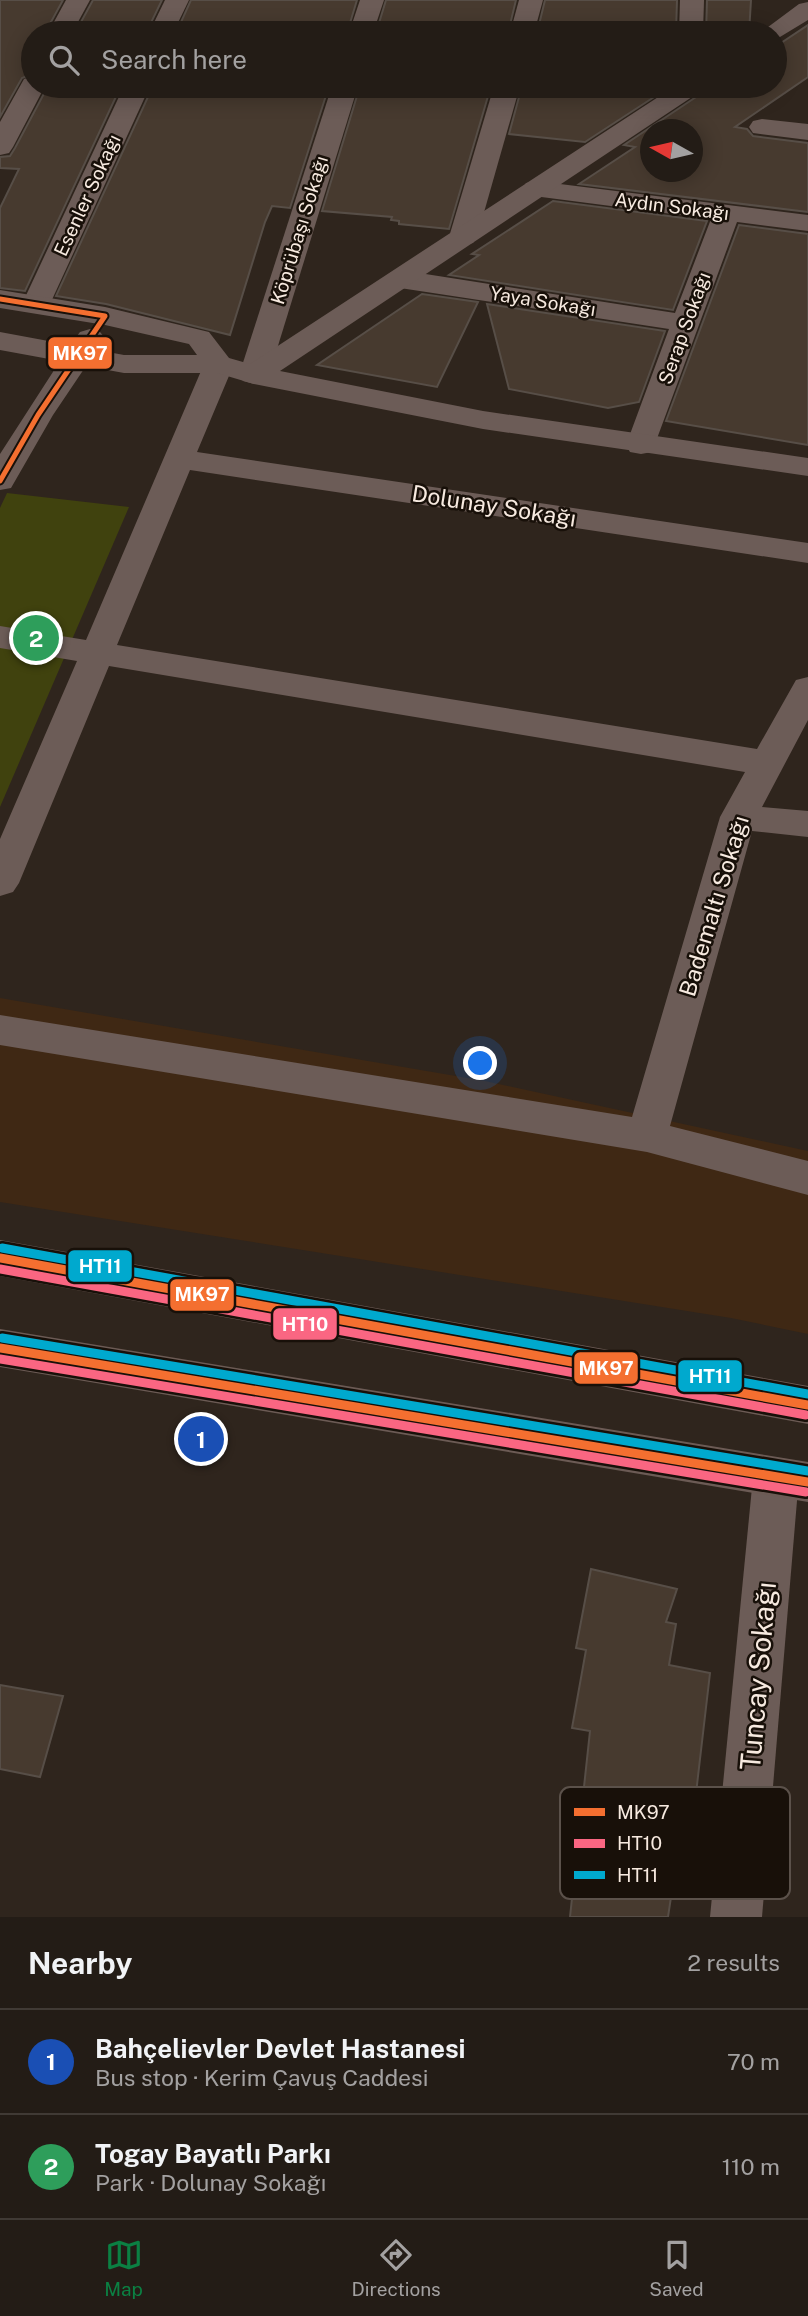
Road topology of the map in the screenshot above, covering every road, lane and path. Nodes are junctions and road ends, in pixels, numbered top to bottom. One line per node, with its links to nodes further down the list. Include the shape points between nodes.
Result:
1 (78, 0): 7 (street)
2 (177, 0): 8 (street)
3 (372, 0): 9 (street)
4 (531, 0): 10 (street)
5 (692, 0): 11 (street)
6 (808, 9): 12 (street)
7 (67, 21)
8 (167, 21)
9 (365, 21)
10 (525, 21)
11 (691, 21)
12 (787, 23)
13 (26, 98): 20 (street)
14 (131, 98): 27 (street, Esenler Sokağı)
15 (341, 98): 34 (street, Köprübaşı Sokağı)
16 (504, 98): 24 (street)
17 (673, 98): 21 (street)
18 (762, 127): 19 (street)
19 (808, 131)
20 (0, 146)
21 (536, 189): 22 (street, Aydın Sokağı); 24 (street)
22 (727, 212): 23 (street, Aydın Sokağı); 29 (street, Serap Sokağı)
23 (808, 223)
24 (463, 237): 25 (street)
25 (400, 279): 29 (street, Yaya Sokağı); 34 (street)
26 (0, 299): 27 (street)
27 (36, 304): 28 (street); 30 (street, Esenler Sokağı)
28 (105, 316): 31 (street); 33 (street, via 199,338)
29 (686, 323): 36 (street, Serap Sokağı)
30 (3, 349): 31 (street)
31 (78, 356): 32 (street); 35 (street)
32 (124, 364): 33 (street); 35 (street, via 89,377)
33 (219, 364): 34 (street); 37 (street)
34 (254, 375): 36 (street, via 483,420)
35 (38, 415): 39 (street)
36 (641, 444): 38 (street)
37 (179, 459): 40 (street, Dolunay Sokağı); 42 (street)
38 (808, 467)
39 (0, 481)
40 (808, 553)
41 (0, 637): 42 (street)
42 (98, 652): 44 (street); 47 (street)
43 (808, 688): 44 (street, Bademaltı Sokağı)
44 (766, 763): 45 (street, Bademaltı Sokağı)
45 (738, 817): 46 (street); 49 (street, Bademaltı Sokağı)
46 (808, 824)
47 (0, 883)
48 (0, 1030): 49 (street)
49 (647, 1136): 50 (street)
50 (808, 1178)
51 (0, 1258): 53 (main road)
52 (0, 1348): 54 (main road)
53 (808, 1404)
54 (792, 1480): 55 (street, Tuncay Sokağı)
55 (753, 1787)
56 (738, 1899): 57 (street, Tuncay Sokağı)
57 (736, 1917)

